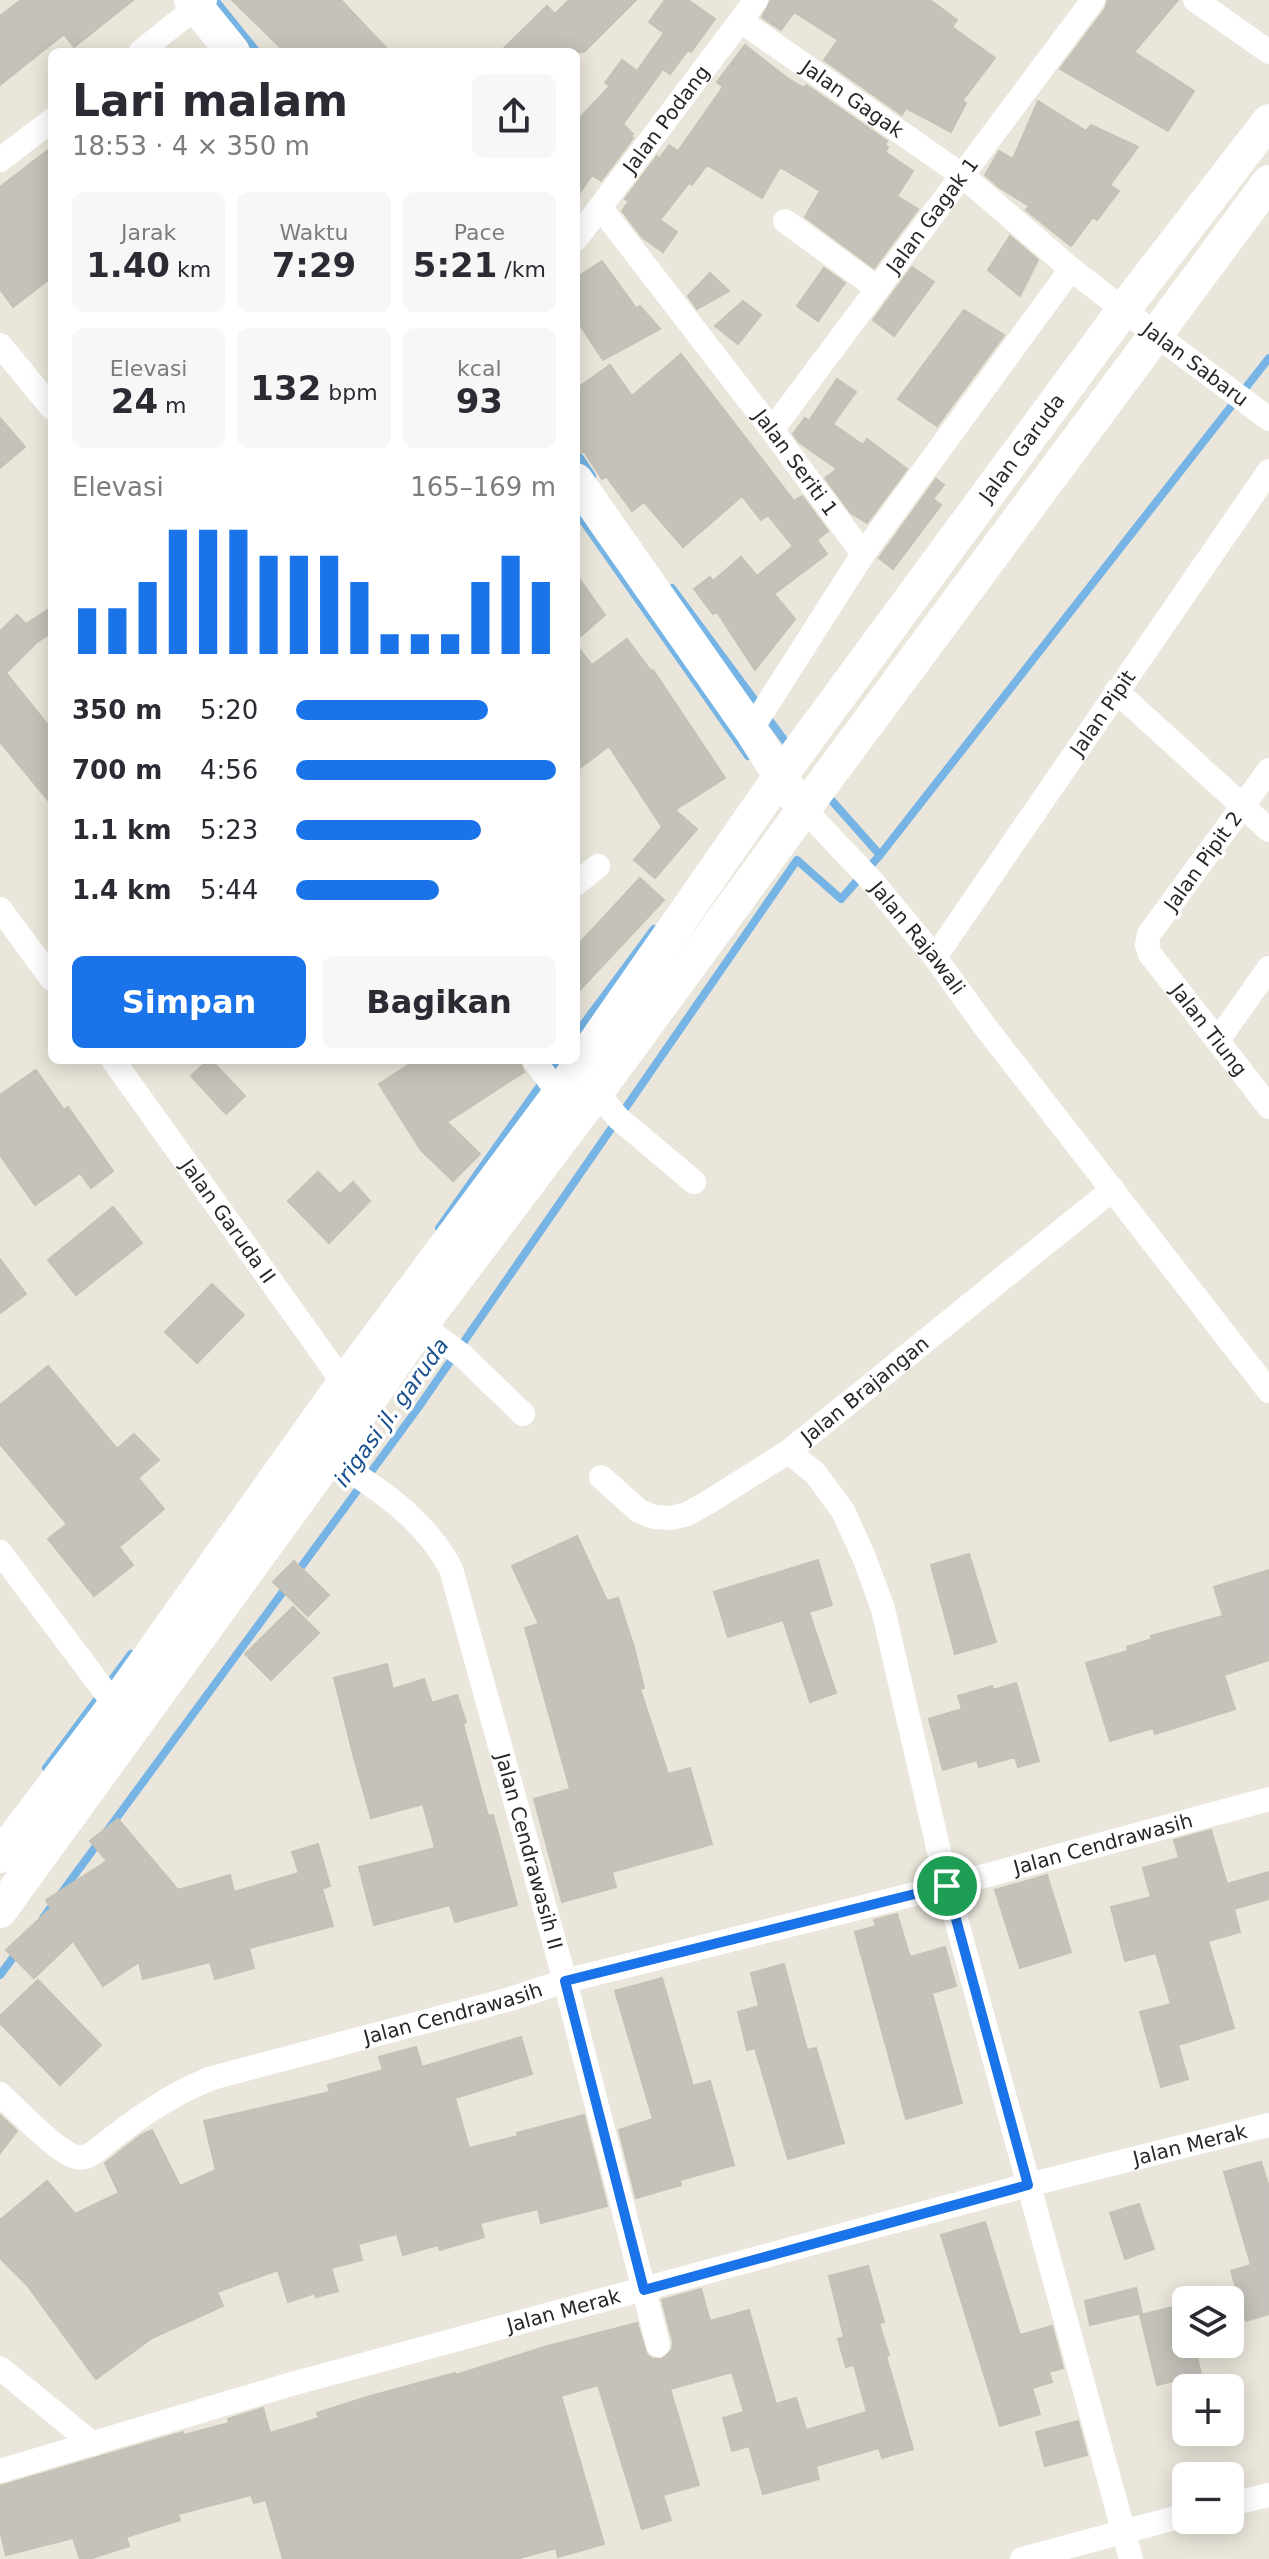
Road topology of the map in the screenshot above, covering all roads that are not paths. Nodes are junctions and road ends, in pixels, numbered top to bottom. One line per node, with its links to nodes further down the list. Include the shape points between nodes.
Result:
1 (756, 0): 5 (street, Jalan Podang)
2 (1093, 0): 12 (street, Jalan Gagak 1)
3 (1195, 0): 8 (street)
4 (198, 3): 6 (street); 7 (main road)
5 (741, 21): 12 (street, Jalan Gagak); 14 (street, Jalan Podang)
6 (145, 48)
7 (230, 48)
8 (1269, 52)
9 (1269, 121): 19 (main road, Jalan Garuda)
10 (48, 123): 11 (street)
11 (0, 160)
12 (963, 176): 17 (street, Jalan Gagak); 18 (street, Jalan Gagak 1)
13 (1269, 182): 20 (main road, Jalan Garuda)
14 (600, 207): 16 (street, Jalan Podang); 24 (street, Jalan Seriti 1)
15 (785, 221): 18 (street)
16 (580, 234)
17 (1071, 269): 19 (street, Jalan Sabaru); 27 (street)
18 (877, 288): 24 (street, Jalan Gagak 1)
19 (1124, 309): 20 (street, Jalan Sabaru); 31 (main road, Jalan Garuda)
20 (1155, 334): 23 (street, Jalan Sabaru); 33 (main road, Jalan Garuda)
21 (0, 345): 22 (street)
22 (48, 403)
23 (1269, 419)
24 (772, 430): 27 (street, Jalan Seriti 1)
25 (1269, 471): 28 (street, Jalan Pipit)
26 (580, 486): 29 (main road, Jalan Rajawali)
27 (863, 554): 29 (street)
28 (1116, 691): 32 (street); 39 (street, Jalan Pipit)
29 (751, 730): 31 (main road, Jalan Rajawali)
30 (1269, 770): 32 (street, Jalan Pipit 2)
31 (779, 778): 33 (main road, Jalan Rajawali); 46 (main road, Jalan Garuda)
32 (1242, 808): 34 (street); 38 (street, Jalan Pipit 2, via 1149,934)
33 (804, 809): 39 (street, Jalan Rajawali); 49 (main road, Jalan Garuda)
34 (1269, 830)
35 (598, 866): 36 (street)
36 (580, 881)
37 (0, 909): 41 (street)
38 (1150, 954): 42 (street, Jalan Tiung)
39 (935, 957): 51 (street, Jalan Rajawali)
40 (1269, 968): 42 (street)
41 (48, 974)
42 (1218, 1040): 48 (street, Jalan Tiung)
43 (116, 1064): 54 (street, Jalan Garuda II)
44 (537, 1064): 47 (street)
45 (580, 1064): 47 (main road, Jalan Garuda)
46 (580, 1064)
47 (559, 1094): 54 (main road, Jalan Garuda)
48 (1269, 1107)
49 (614, 1112): 50 (street); 52 (main road, Jalan Garuda)
50 (694, 1182)
51 (1113, 1189): 53 (street, Jalan Rajawali); 56 (street, Jalan Brajangan)
52 (421, 1325): 54 (main road, Jalan Garuda); 55 (street, via 457,1351)
53 (1269, 1391)
54 (353, 1396): 57 (main road); 60 (main road)
55 (523, 1414)
56 (788, 1452): 58 (street, Jalan Brajangan, via 707,1503 671,1518 639,1511); 63 (street, via 815,1473 843,1511 879,1596)
57 (329, 1458): 62 (main road); 65 (street, Jalan Cendrawasih II, via 405,1511 451,1569)
58 (601, 1477)
59 (0, 1552): 60 (street)
60 (115, 1705): 62 (main road)
61 (1269, 1799): 63 (street, Jalan Cendrawasih)
62 (15, 1854): 64 (main road)
63 (947, 1886): 65 (street, Jalan Cendrawasih); 68 (street)
64 (0, 1911)
65 (565, 1981): 66 (street, Jalan Cendrawasih, via 212,2078 172,2096 88,2157 62,2150); 69 (street, Jalan Cendrawasih II)
66 (0, 2094)
67 (1269, 2125): 68 (street, Jalan Merak)
68 (1028, 2185): 69 (street, Jalan Merak); 77 (street)
69 (644, 2290): 70 (street, Jalan Cendrawasih II); 72 (street, Jalan Merak, via 288,2385)
70 (658, 2345)
71 (0, 2368): 72 (street)
72 (93, 2444): 73 (street, Jalan Merak)
73 (0, 2471)
74 (1269, 2495): 75 (street)
75 (1244, 2501)
76 (1172, 2519): 77 (street)
77 (1123, 2531): 78 (street); 79 (street)
78 (1022, 2559)
79 (1131, 2559)

